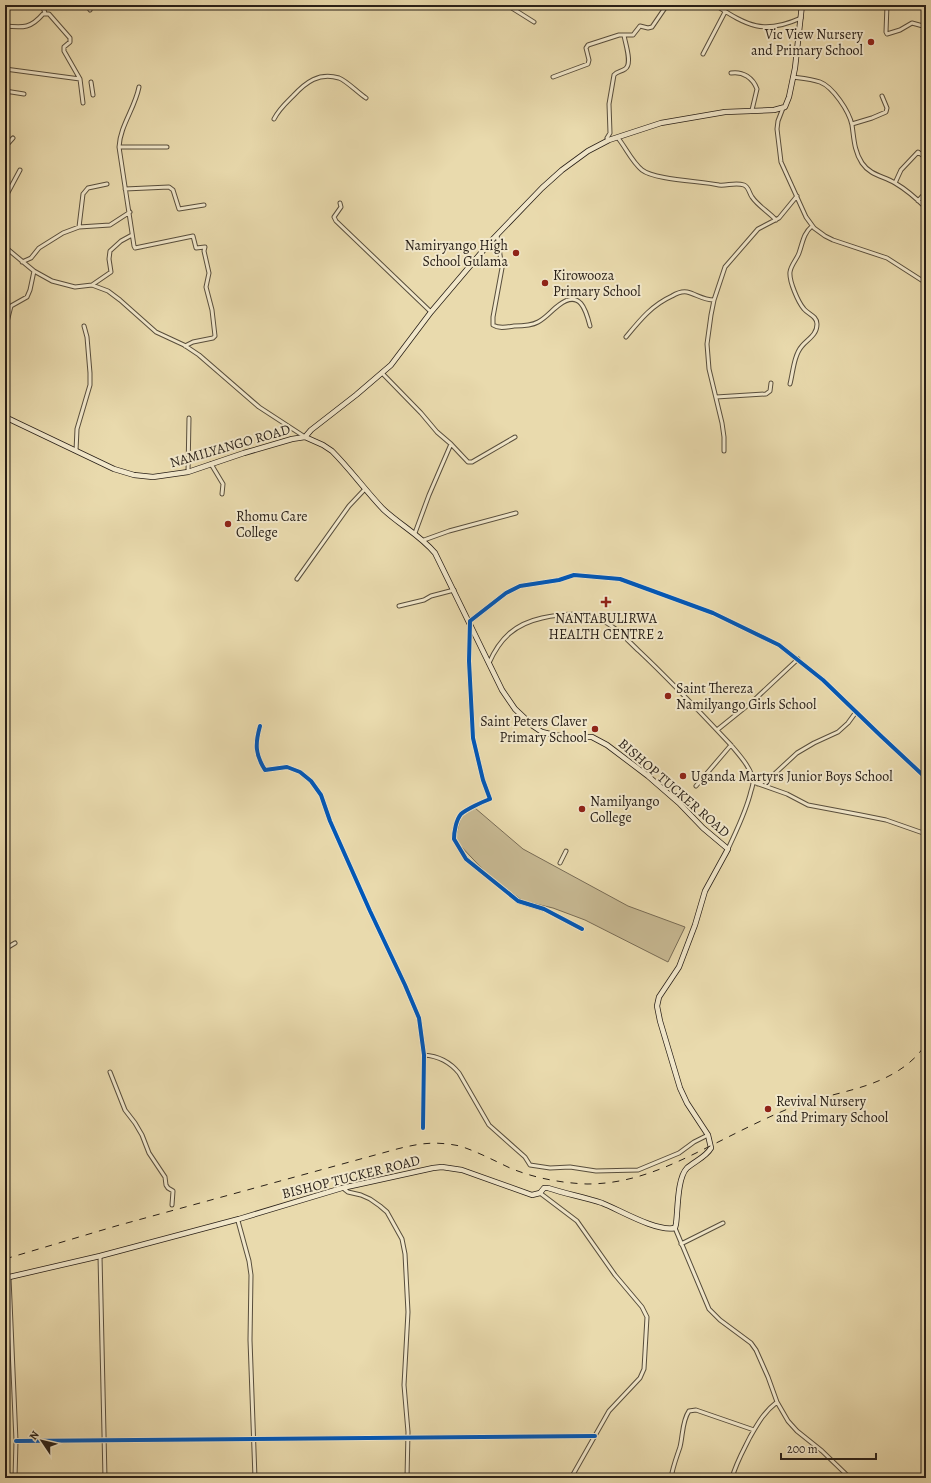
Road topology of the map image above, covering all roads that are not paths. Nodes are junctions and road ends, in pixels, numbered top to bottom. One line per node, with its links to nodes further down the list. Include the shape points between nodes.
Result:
1 (42, 5): 10 (street)
2 (87, 5): 8 (street)
3 (507, 5): 12 (street)
4 (667, 5): 15 (street, via 652,27 640,26 633,35)
5 (715, 5): 9 (street)
6 (802, 5): 11 (main road)
7 (887, 5): 13 (street, via 887,34 912,23)
8 (90, 10)
9 (725, 12): 11 (street, via 749,24 762,27 778,27); 16 (street)
10 (45, 13): 14 (street, via 31,25); 21 (street, via 49,14 70,38 64,50)
11 (801, 18): 20 (main road)
12 (534, 22)
13 (926, 25)
14 (5, 26)
15 (624, 35): 19 (street, via 588,45 588,64); 35 (street, via 629,64 614,74 609,112 610,133)
16 (703, 54)
17 (5, 69): 21 (street)
18 (731, 72): 31 (street, via 743,73 756,87)
19 (553, 77)
20 (793, 77): 30 (main road, via 790,97); 33 (street, via 823,83 844,105)
21 (80, 79): 29 (street)
22 (91, 82): 26 (street)
23 (139, 87): 38 (street, via 135,104 121,132)
24 (5, 91): 25 (street)
25 (24, 94)
26 (93, 95)
27 (882, 96): 33 (street, via 886,112)
28 (366, 98): 32 (street, via 341,78 318,78 300,87)
29 (83, 104)
30 (783, 108): 31 (main road); 46 (street, via 777,129 778,147 781,162)
31 (752, 110): 36 (main road, via 725,112 661,124)
32 (274, 119)
33 (852, 124): 42 (street, via 856,150 862,162 873,173)
34 (13, 138): 37 (street)
35 (607, 138)
36 (618, 138): 53 (street, via 645,172 720,185 745,185 755,200); 56 (main road, via 588,151 562,170 534,195)
37 (5, 147)
38 (119, 147): 39 (street); 44 (street)
39 (168, 147)
40 (926, 158): 42 (street, via 918,152 901,170)
41 (20, 170): 47 (street)
42 (895, 183): 48 (street)
43 (107, 184): 55 (street, via 88,188 83,194)
44 (125, 189): 50 (street, via 169,187 173,190 179,209); 52 (street)
45 (926, 192): 48 (street)
46 (797, 196): 53 (street); 54 (street)
47 (5, 198)
48 (918, 201): 51 (street)
49 (340, 203): 64 (street, via 341,206 334,217 336,222)
50 (204, 205)
51 (926, 208)
52 (130, 212): 55 (street, via 110,225); 57 (street)
53 (776, 220): 63 (street, via 758,229 731,260 722,273)
54 (812, 226): 61 (street, via 833,240 887,258); 72 (street, via 804,236 790,273 800,303 817,321 817,329 799,351)
55 (79, 227): 59 (street, via 52,239 39,248 31,258)
56 (498, 234): 64 (main road); 66 (street, via 502,268 493,324 503,328 535,324 560,304 571,299 584,306)
57 (132, 235): 62 (street, via 110,251 110,272); 69 (street, via 135,248 192,236 196,248 205,247 209,273 206,289 215,336)
58 (5, 247): 59 (street)
59 (22, 262): 60 (street)
60 (34, 271): 62 (street, via 65,285); 67 (street, via 27,297 11,306)
61 (926, 283)
62 (92, 285): 69 (street, via 108,291 156,332)
63 (714, 300): 68 (street, via 679,292 653,307); 73 (street, via 707,344 709,369)
64 (431, 312): 70 (main road, via 398,357)
65 (84, 326): 79 (street, via 90,385 77,429)
66 (590, 326)
67 (5, 330)
68 (626, 337)
69 (185, 346): 76 (street, via 207,360 259,407)
70 (382, 373): 76 (main road); 78 (street)
71 (771, 383): 73 (street, via 770,391 766,394)
72 (790, 384)
73 (716, 397): 80 (street, via 724,431)
74 (5, 417): 79 (main road, NAMILYANGO ROAD)
75 (189, 418): 82 (street)
76 (305, 437): 81 (main road, NAMILYANGO ROAD); 83 (main road, BISHOP TUCKER ROAD, via 323,444 332,451)
77 (515, 437): 78 (street, via 470,463)
78 (451, 444): 86 (street)
79 (76, 451): 82 (main road, NAMILYANGO ROAD, via 114,469 134,475 153,477)
80 (724, 451)
81 (211, 464): 82 (main road, NAMILYANGO ROAD); 84 (street, via 223,484)
82 (188, 472)
83 (365, 489): 86 (main road, BISHOP TUCKER ROAD, via 391,516); 88 (street, via 349,506)
84 (222, 494)
85 (516, 513): 87 (street)
86 (415, 534): 87 (main road, BISHOP TUCKER ROAD)
87 (424, 540): 89 (main road, BISHOP TUCKER ROAD, via 435,553)
88 (297, 579)
89 (454, 590): 90 (street); 91 (main road, BISHOP TUCKER ROAD)
90 (399, 606)
91 (470, 621): 92 (street, via 506,593 520,586 574,575 620,579 712,613 779,645); 93 (main road, BISHOP TUCKER ROAD); 106 (street, via 469,661 473,738 490,799 462,814 458,820 455,841 466,860 518,901 544,909)
92 (798, 659): 94 (street); 96 (street, via 753,702)
93 (489, 663): 96 (street, via 508,634 516,627 557,615 594,617 622,634); 103 (main road, BISHOP TUCKER ROAD, via 515,709 533,726 554,736 585,736 602,742 683,806 703,828)
94 (856, 712): 98 (street); 100 (street, via 838,732 797,753 769,779)
95 (260, 726): 109 (street, via 256,742 259,761 265,770 287,768 300,772 311,781 321,795 330,821 420,1018)
96 (717, 730): 97 (street)
97 (731, 745): 99 (street, via 748,768); 101 (street)
98 (926, 778)
99 (753, 782): 100 (street); 103 (street, via 747,807)
100 (758, 784): 102 (street, via 787,794 808,805 886,820)
101 (696, 786)
102 (926, 834)
103 (728, 849): 112 (main road, BISHOP TUCKER ROAD, via 705,891 679,967 658,1001 658,1014 684,1096)
104 (566, 851): 105 (street)
105 (560, 863)
106 (582, 928)
107 (15, 943): 108 (street)
108 (5, 949)
109 (424, 1055): 111 (street); 112 (street, via 433,1056 454,1066 489,1125 525,1157 530,1165 596,1171 638,1170 679,1153)
110 (110, 1072): 115 (street, via 124,1110 135,1123 149,1153 166,1176 166,1185 173,1191)
111 (423, 1128)
112 (708, 1136): 118 (main road, via 710,1151 682,1175)
113 (342, 1188): 114 (main road, BISHOP TUCKER ROAD, via 442,1167 462,1170 532,1195); 116 (main road, BISHOP TUCKER ROAD); 126 (street, via 380,1206 387,1212 402,1239 408,1312 404,1385)
114 (540, 1193): 118 (main road, BISHOP TUCKER ROAD, via 544,1188 548,1188 602,1203 657,1226); 124 (street, via 577,1221 647,1317 644,1369 640,1378 609,1412)
115 (172, 1205)
116 (239, 1218): 120 (main road, BISHOP TUCKER ROAD); 125 (street, via 251,1275 250,1340)
117 (723, 1223): 119 (street)
118 (674, 1228): 119 (street)
119 (681, 1244): 122 (street, via 709,1309 756,1350)
120 (100, 1256): 121 (main road, BISHOP TUCKER ROAD); 127 (street)
121 (7, 1278): 128 (street)
122 (776, 1402): 123 (street, via 763,1415); 136 (street, via 797,1431)
123 (754, 1430): 134 (street, via 696,1410 690,1411 682,1431); 135 (street, via 741,1453)
124 (595, 1436): 126 (street); 133 (street)
125 (254, 1438): 126 (street); 127 (street); 131 (street)
126 (407, 1438): 132 (street)
127 (105, 1440): 128 (street); 130 (street)
128 (16, 1441): 129 (street)
129 (16, 1478)
130 (105, 1478)
131 (255, 1478)
132 (407, 1478)
133 (571, 1478)
134 (671, 1478)
135 (732, 1478)
136 (850, 1478)

